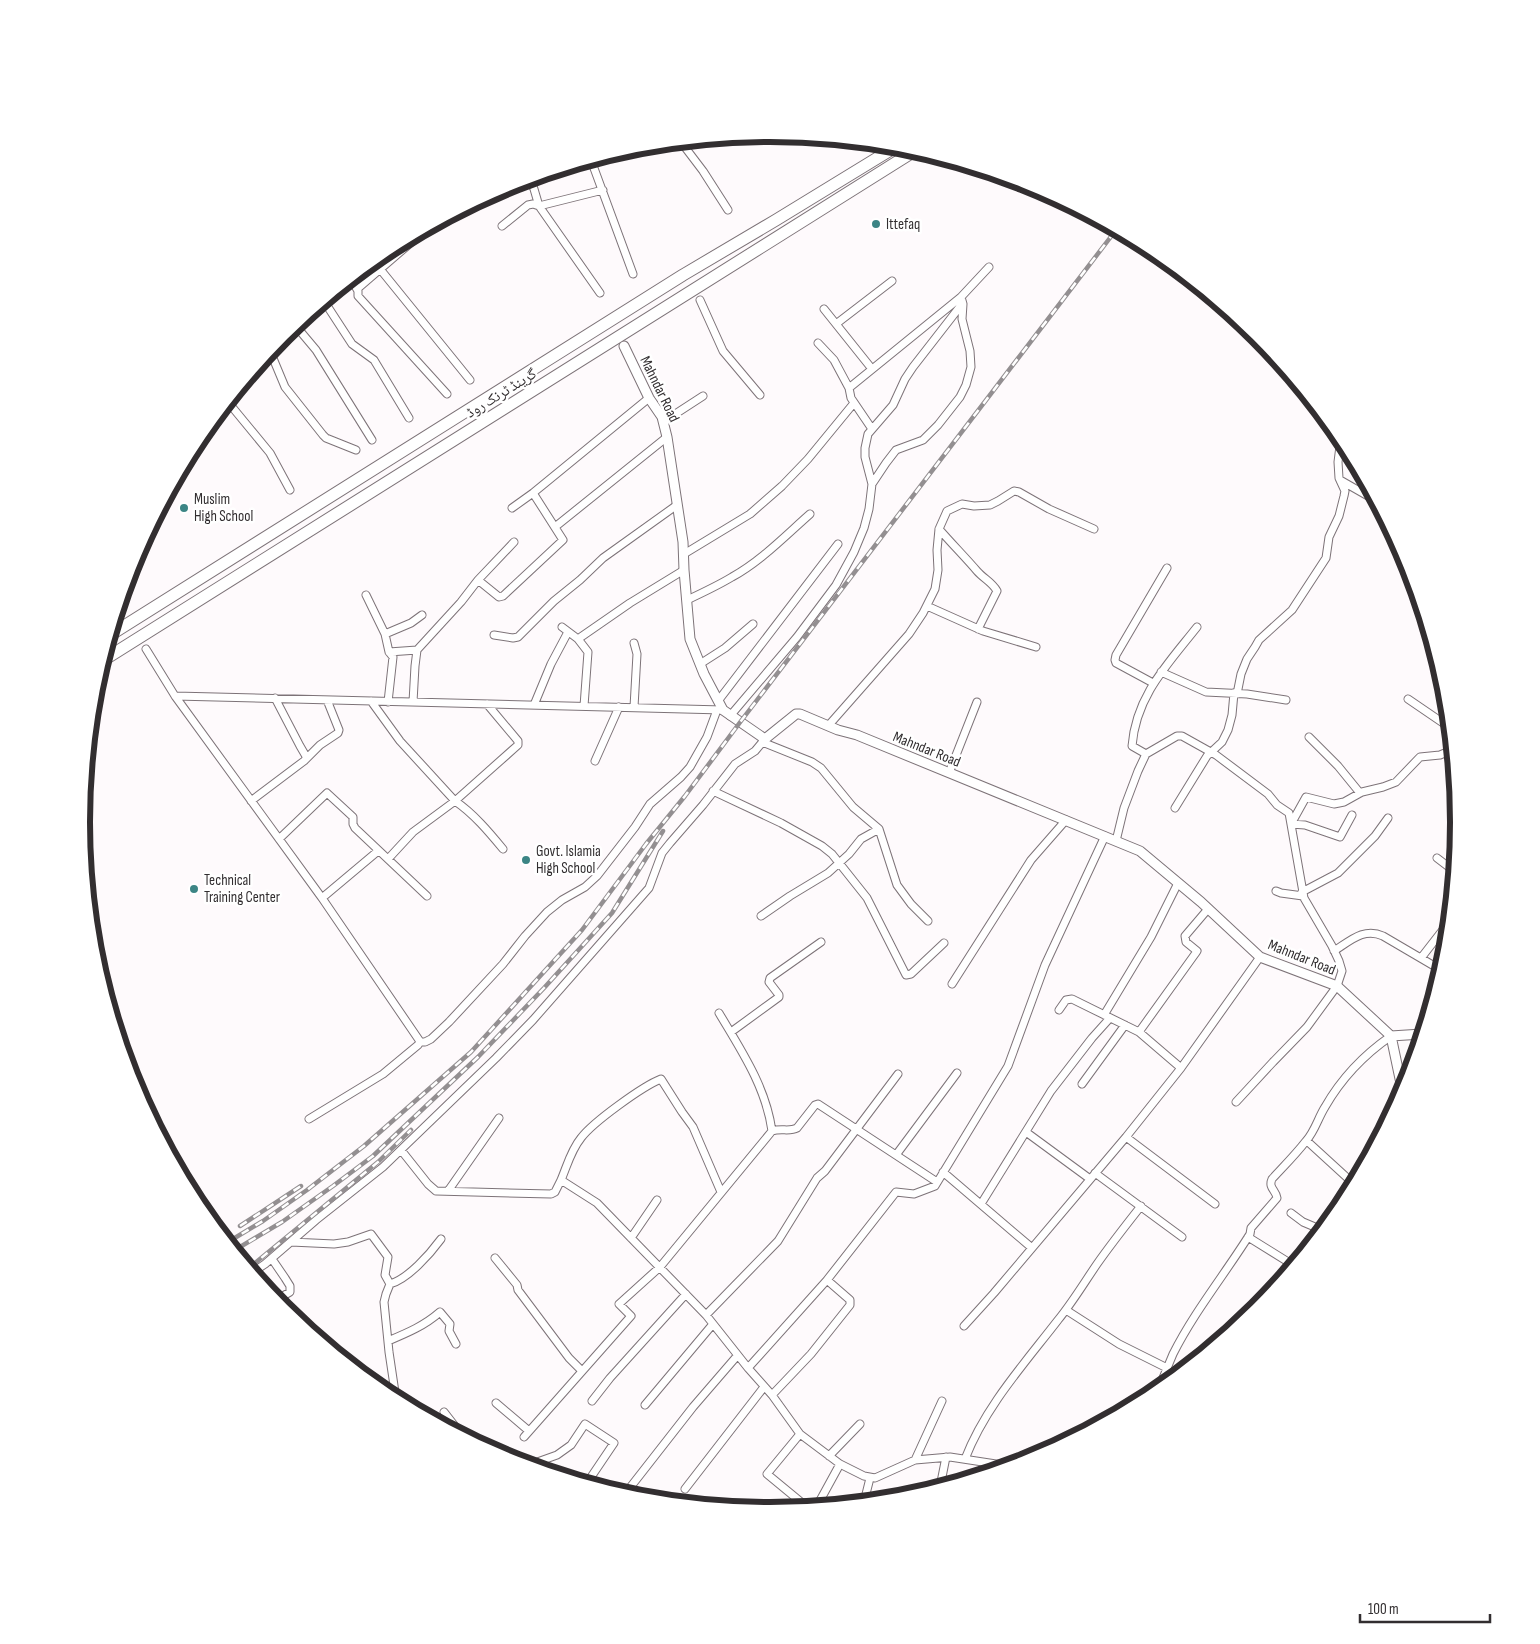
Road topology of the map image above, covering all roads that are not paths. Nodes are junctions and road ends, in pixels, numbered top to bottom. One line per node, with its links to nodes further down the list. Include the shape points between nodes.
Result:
1 (686, 147): 8 (street)
2 (887, 152): 14 (highway, گرینڈ ٹرنک روڈ)
3 (907, 156): 19 (highway, گرینڈ ٹرنک روڈ)
4 (593, 165): 6 (street)
5 (532, 185): 7 (street)
6 (603, 190): 7 (street); 13 (street)
7 (539, 206): 9 (street, via 528,205); 18 (street)
8 (728, 210)
9 (502, 226)
10 (400, 252): 12 (street)
11 (989, 267): 20 (street)
12 (380, 269): 17 (street); 29 (street)
13 (633, 274)
14 (683, 275): 19 (highway); 68 (highway, گرینڈ ٹرنک روڈ)
15 (892, 281): 23 (street)
16 (355, 284): 17 (street)
17 (357, 289): 31 (street, via 358,296)
18 (600, 293)
19 (696, 295): 32 (street, via 723,351); 77 (highway, گرینڈ ٹرنک روڈ)
20 (962, 300): 28 (street); 39 (street, via 913,367 894,405); 45 (street, via 962,319 971,358 966,385 956,404 938,425 923,440 896,450)
21 (328, 306): 37 (street, via 352,344 374,360)
22 (824, 309): 23 (street)
23 (836, 324): 28 (street)
24 (300, 331): 41 (street, via 316,350)
25 (818, 343): 30 (street, via 834,360)
26 (624, 346): 34 (street, Mahndar Road)
27 (273, 358): 42 (street, via 285,387 323,435)
28 (872, 369): 30 (street)
29 (470, 380)
30 (849, 388): 35 (street)
31 (448, 394)
32 (760, 395)
33 (703, 396): 38 (street)
34 (650, 398): 38 (street, Mahndar Road); 47 (street)
35 (854, 403): 39 (street); 57 (street, via 782,486 750,514)
36 (232, 407): 46 (street, via 270,453)
37 (409, 418)
38 (663, 422): 40 (street, Mahndar Road)
39 (872, 429): 45 (street, via 865,448)
40 (667, 437): 49 (street, Mahndar Road); 52 (street)
41 (372, 440)
42 (356, 450)
43 (1339, 451): 44 (street)
44 (1340, 479): 48 (street); 81 (street, via 1345,491 1326,558 1292,610 1259,640 1247,659)
45 (872, 484): 96 (street, via 864,528 836,585 797,637)
46 (290, 490)
47 (533, 494): 50 (street); 52 (street)
48 (1366, 494)
49 (676, 505): 57 (street, Mahndar Road); 70 (street, via 603,558 518,637)
50 (512, 508)
51 (810, 514): 62 (street, via 751,564)
52 (555, 527): 60 (street, via 563,540 503,596 499,597)
53 (939, 529): 54 (street, via 947,511 962,504 990,504 1014,491); 63 (street, via 938,570 935,589); 67 (street, via 997,591)
54 (1094, 529)
55 (514, 542): 60 (street)
56 (838, 544): 96 (street)
57 (684, 554): 59 (street, Mahndar Road)
58 (1167, 568): 80 (street, via 1115,660)
59 (684, 570): 62 (street, Mahndar Road); 71 (street)
60 (478, 580): 75 (street)
61 (366, 595): 69 (street)
62 (687, 600): 78 (street, Mahndar Road, via 690,639)
63 (927, 606): 67 (street); 98 (street, via 909,634)
64 (422, 615): 69 (street)
65 (753, 624): 78 (street)
66 (1197, 627): 79 (street)
67 (978, 629): 73 (street)
68 (118, 630)
69 (386, 634): 76 (street)
70 (494, 635)
71 (578, 639): 92 (street, via 565,630); 93 (street, via 588,652)
72 (634, 643): 95 (street, via 637,654)
73 (1036, 647)
74 (146, 649): 82 (street)
75 (417, 650): 76 (street); 89 (street)
76 (389, 652): 88 (street, via 392,657)
77 (111, 656)
78 (700, 664): 96 (street, Mahndar Road)
79 (1161, 672): 80 (street); 81 (street, via 1206,692)
80 (1153, 683): 103 (street, via 1133,730 1132,746)
81 (1236, 693): 86 (street); 101 (street, via 1231,724 1222,742)
82 (175, 696): 83 (street); 109 (street)
83 (275, 698): 85 (street); 104 (street)
84 (1408, 699): 97 (street)
85 (327, 700): 87 (street); 104 (street, via 338,733)
86 (1286, 700)
87 (371, 701): 88 (street); 110 (street, via 400,741)
88 (388, 702): 89 (street)
89 (414, 702): 91 (street)
90 (977, 702): 106 (street)
91 (487, 704): 92 (street); 110 (street, via 518,745)
92 (534, 705): 93 (street)
93 (584, 706): 94 (street)
94 (619, 707): 95 (street); 105 (street)
95 (634, 707): 96 (street)
96 (722, 709): 100 (street); 151 (street, via 690,767 650,804 597,876 548,912 449,1022 434,1037)
97 (1442, 722)
98 (828, 726): 100 (street, Mahndar Road, via 796,714); 106 (street, Mahndar Road)
99 (1309, 737): 108 (street)
100 (763, 741): 107 (street, via 736,764); 116 (street, via 821,768 853,807)
101 (1211, 752): 103 (street, via 1177,736); 111 (street); 115 (street, via 1289,813)
102 (1446, 752): 108 (street, via 1420,757 1396,782)
103 (1146, 754): 119 (street, via 1124,808)
104 (307, 758): 109 (street)
105 (595, 761)
106 (949, 773): 114 (street, Mahndar Road)
107 (713, 791): 124 (street, via 767,815 822,846); 165 (street, via 662,853 648,888 533,1020)
108 (1360, 793): 115 (street, via 1334,804 1306,796)
109 (251, 801): 118 (street)
110 (455, 801): 120 (street); 123 (street, via 413,832)
111 (1175, 808)
112 (1352, 815): 115 (street, via 1340,837 1305,825)
113 (1388, 818): 128 (street, via 1338,874)
114 (1066, 820): 117 (street, Mahndar Road); 141 (street, via 1031,860)
115 (1290, 824): 128 (street)
116 (879, 829): 124 (street, via 861,839); 133 (street, via 897,885)
117 (1105, 836): 119 (street, Mahndar Road); 167 (street, via 1045,965 1008,1066)
118 (279, 839): 121 (street, via 327,793 352,817 355,828); 130 (street)
119 (1116, 840): 126 (street, Mahndar Road, via 1140,851)
120 (503, 850)
121 (378, 851): 123 (street); 130 (street)
122 (1437, 858): 125 (street)
123 (388, 860): 129 (street)
124 (840, 862): 132 (street); 136 (street, via 867,898 906,975)
125 (1449, 867)
126 (1178, 883): 131 (street, Mahndar Road); 145 (street)
127 (1276, 891): 128 (street)
128 (1303, 894): 137 (street)
129 (426, 896)
130 (322, 898): 151 (street)
131 (1208, 909): 138 (street, Mahndar Road); 148 (street, via 1184,938 1197,951)
132 (762, 916)
133 (928, 920)
134 (1441, 933): 139 (street)
135 (821, 942): 147 (street, via 770,978 779,997)
136 (944, 943)
137 (1334, 951): 139 (street, via 1370,932); 142 (street, via 1342,971)
138 (1260, 957): 142 (street, Mahndar Road); 152 (street)
139 (1421, 958): 140 (street)
140 (1434, 966)
141 (952, 984)
142 (1337, 986): 150 (street, Mahndar Road); 157 (street, via 1307,1027)
143 (1059, 1010): 145 (street, via 1066,1000 1072,999)
144 (720, 1012): 147 (street)
145 (1107, 1016): 146 (street); 162 (street, via 1051,1091)
146 (1125, 1025): 148 (street); 156 (street)
147 (731, 1032): 161 (street, via 757,1080 770,1114)
148 (1139, 1032): 152 (street)
149 (1416, 1034): 150 (street)
150 (1391, 1036): 155 (street); 164 (street, via 1339,1085)
151 (420, 1042): 159 (street, via 382,1074)
152 (1182, 1068): 163 (street)
153 (957, 1073): 166 (street)
154 (898, 1074): 160 (street)
155 (1399, 1079)
156 (1082, 1084)
157 (1236, 1102)
158 (499, 1118): 172 (street)
159 (309, 1119)
160 (857, 1130): 161 (street, via 818,1104 798,1128); 166 (street); 196 (street, via 817,1178 778,1241)
161 (772, 1131): 173 (street)
162 (1026, 1132): 168 (street); 175 (street)
163 (1126, 1137): 168 (street); 176 (street)
164 (1306, 1141): 169 (street); 181 (street, via 1272,1179 1271,1188 1277,1198 1251,1228)
165 (401, 1150): 172 (street, via 431,1187 436,1191); 184 (street)
166 (896, 1155): 171 (street)
167 (944, 1172): 171 (street); 175 (street)
168 (1093, 1176): 177 (street); 185 (street)
169 (1348, 1179)
170 (561, 1180): 172 (street, via 551,1194); 173 (street, via 581,1137 623,1102 661,1079 693,1127); 182 (street, via 597,1203)
171 (937, 1182): 191 (street, via 935,1186 914,1194 896,1192)
172 (448, 1191)
173 (721, 1192): 189 (street)
174 (657, 1200): 182 (street)
175 (981, 1204): 185 (street)
176 (1215, 1204)
177 (1140, 1206): 180 (street); 195 (street)
178 (1291, 1213): 179 (street)
179 (1315, 1227)
180 (1182, 1237)
181 (1248, 1237): 188 (street); 203 (street, via 1196,1316)
182 (631, 1238): 189 (street)
183 (441, 1239): 192 (street, via 406,1276)
184 (291, 1242): 186 (street); 192 (street, via 334,1244 371,1234 388,1257 385,1275)
185 (1032, 1248): 198 (street)
186 (272, 1258): 190 (street); 194 (street, via 290,1286 290,1292)
187 (495, 1258): 204 (street)
188 (1288, 1262)
189 (660, 1267): 193 (street); 204 (street, via 619,1304 631,1316)
190 (258, 1268)
191 (827, 1280): 202 (street); 208 (street, via 850,1300 850,1305 811,1354)
192 (390, 1284): 199 (street, via 384,1302)
193 (686, 1294): 196 (street); 209 (street)
194 (283, 1296)
195 (1066, 1310): 203 (street, via 1119,1344); 219 (street, via 986,1417)
196 (706, 1316): 197 (street)
197 (713, 1324): 201 (street); 212 (street)
198 (964, 1326)
199 (388, 1341): 200 (street, via 411,1332 440,1312 450,1324 449,1331); 207 (street)
200 (456, 1344)
201 (737, 1356): 202 (street); 227 (street)
202 (748, 1368): 206 (street)
203 (1167, 1368): 205 (street)
204 (582, 1371): 211 (street, via 526,1434)
205 (1164, 1375)
206 (764, 1387): 208 (street); 228 (street)
207 (395, 1389)
208 (772, 1395): 216 (street)
209 (592, 1401)
210 (942, 1401): 220 (street)
211 (496, 1403)
212 (645, 1404)
213 (444, 1412): 214 (street)
214 (453, 1423)
215 (860, 1424): 217 (street)
216 (800, 1434): 217 (street); 230 (street, via 767,1474)
217 (829, 1456): 222 (street)
218 (946, 1457): 219 (street); 220 (street); 226 (street)
219 (965, 1459): 223 (street)
220 (916, 1460): 225 (street)
221 (539, 1461): 224 (street, via 571,1445 585,1424 614,1443)
222 (840, 1464): 225 (street); 231 (street)
223 (995, 1464)
224 (590, 1478)
225 (870, 1478): 229 (street)
226 (941, 1480)
227 (631, 1488)
228 (685, 1489)
229 (866, 1495)
230 (796, 1498): 232 (street); 233 (street)
231 (820, 1500)
232 (793, 1501)
233 (800, 1501)

